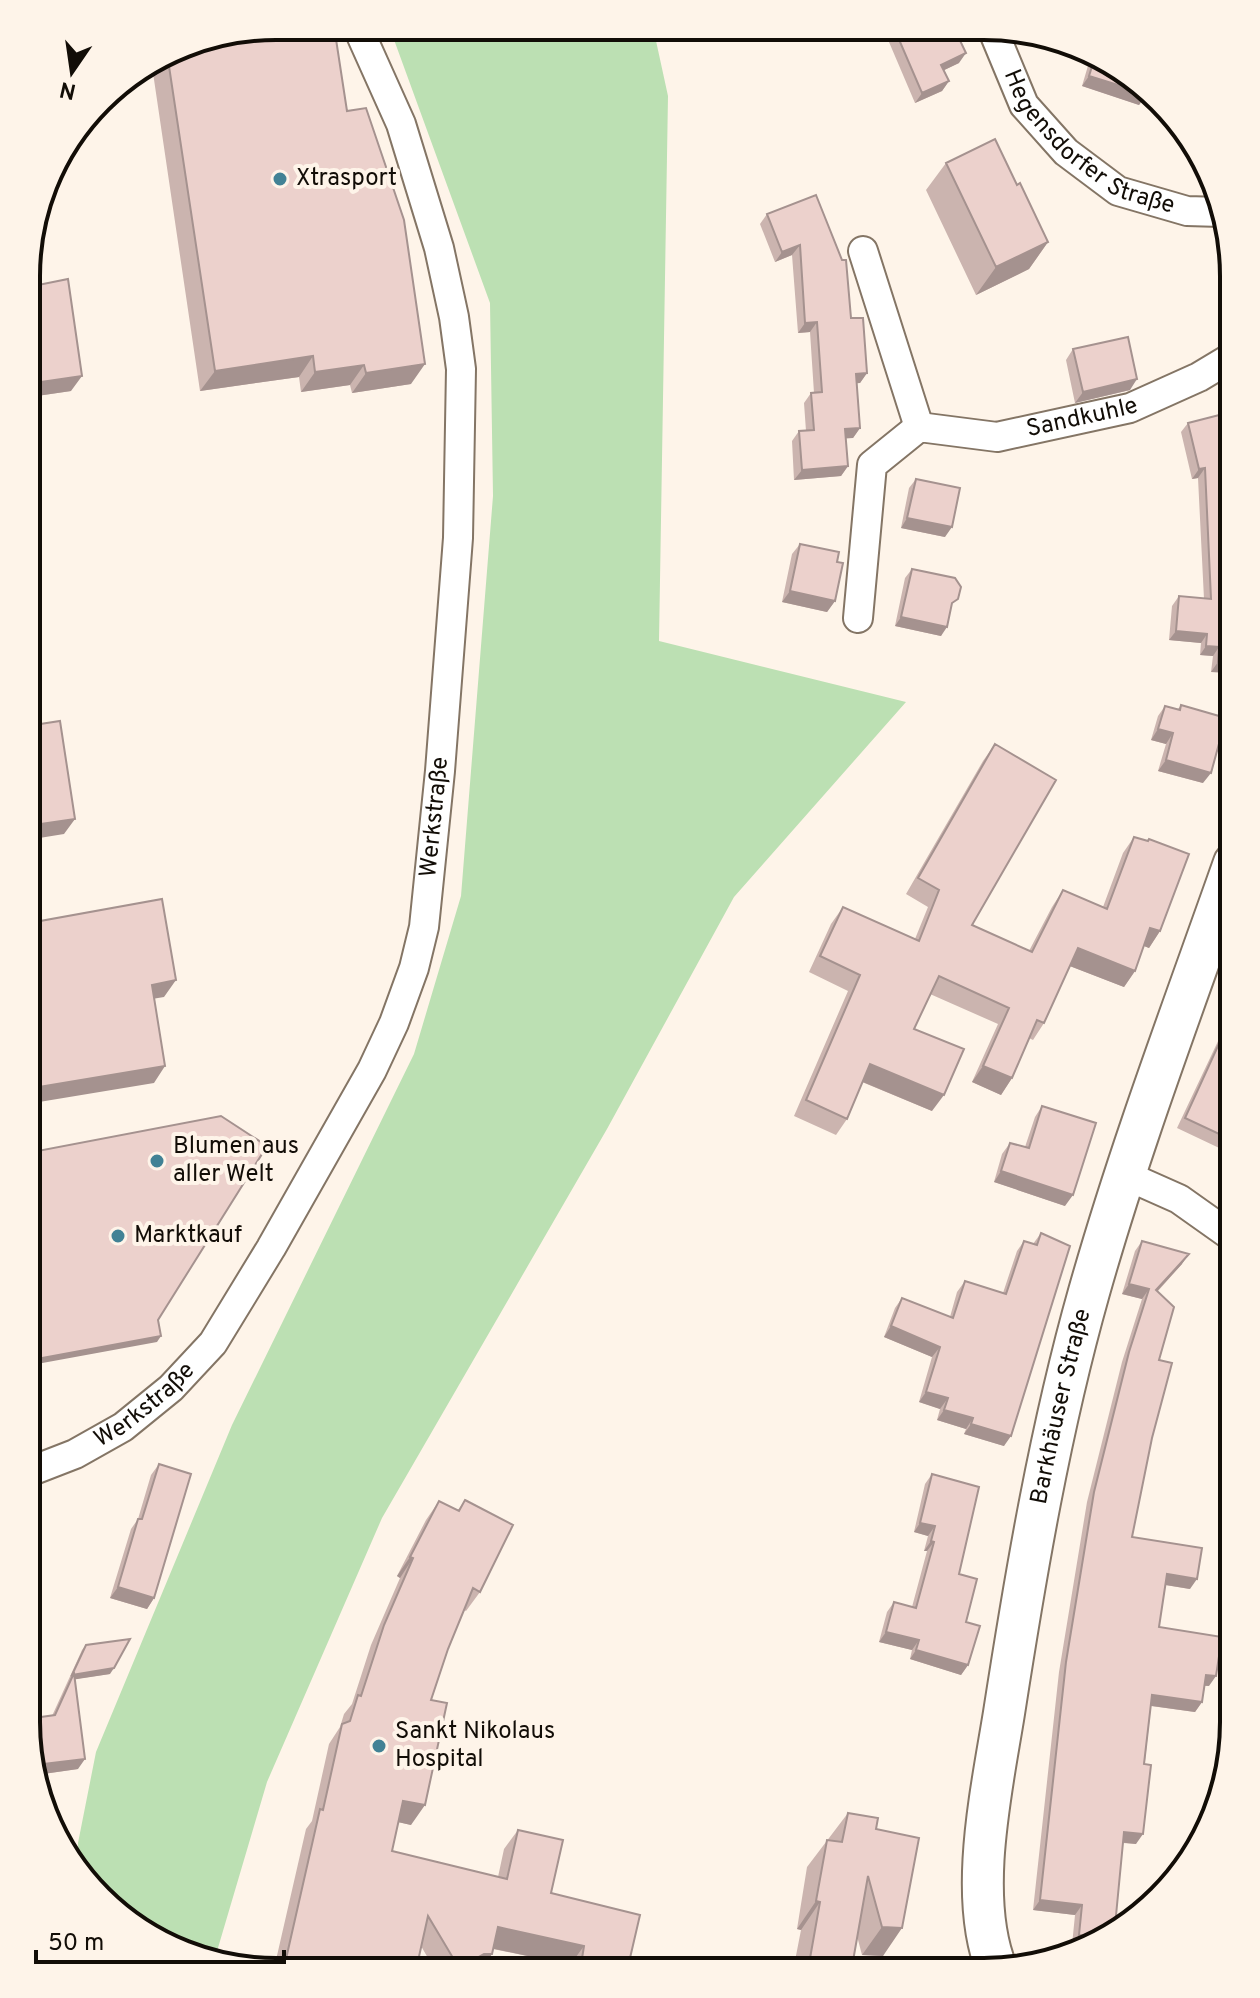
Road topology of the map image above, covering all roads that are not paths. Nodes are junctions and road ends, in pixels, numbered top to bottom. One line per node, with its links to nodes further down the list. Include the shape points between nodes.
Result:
1 (363, 40): 11 (street, Werkstraße, via 401,124 439,248 461,369 458,538 424,927 399,1010 372,1070 213,1343 171,1388 123,1427)
2 (997, 41): 3 (street, Hegensdorfer Straße, via 1024,105 1066,152 1118,191 1187,211)
3 (1211, 212)
4 (863, 251): 6 (street)
5 (1220, 364): 6 (street, Sandkuhle, via 1130,408 997,437)
6 (919, 427): 7 (street, via 872,465)
7 (858, 618)
8 (1220, 904): 9 (street, Barkhäuser Straße)
9 (1125, 1175): 10 (street, via 1179,1199); 12 (street, Barkhäuser Straße, via 1089,1293 1039,1502 1011,1664 987,1820 984,1897)
10 (1219, 1228)
11 (40, 1468)
12 (994, 1957)

